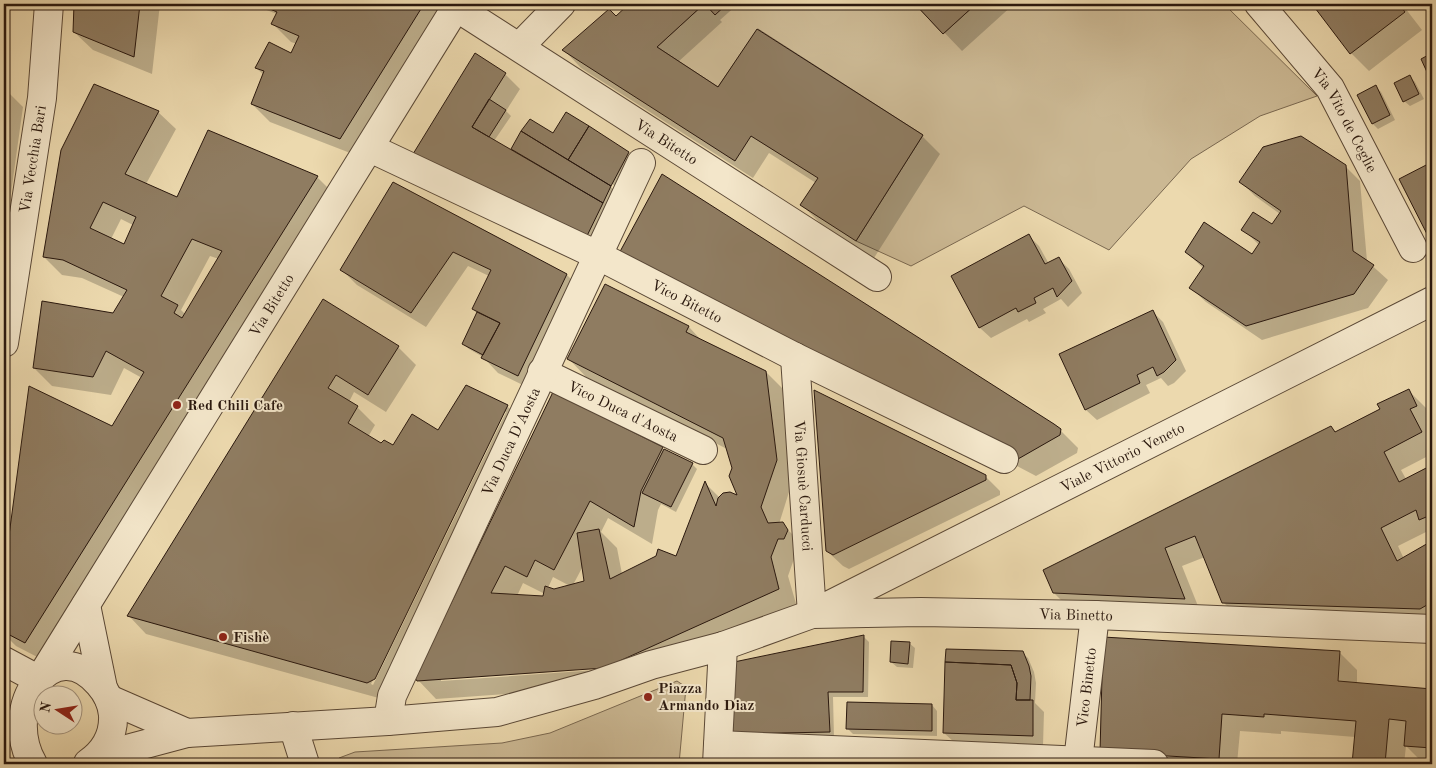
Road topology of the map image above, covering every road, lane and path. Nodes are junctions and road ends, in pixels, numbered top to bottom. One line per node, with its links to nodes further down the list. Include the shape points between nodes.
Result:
1 (49, 4): 12 (street, Via Vecchia Bari, via 42,98)
2 (561, 4): 5 (street)
3 (1259, 4): 8 (street, Via Vito de Ceglie, via 1330,88)
4 (457, 5): 5 (street, Via Bitetto); 6 (street, Via Bitetto)
5 (520, 46): 10 (street, Via Bitetto)
6 (370, 148): 9 (street, Vico Bitetto); 17 (street, Via Bitetto)
7 (642, 163): 9 (street, Via Duca D'Aosta)
8 (1412, 248)
9 (597, 255): 13 (street, Vico Bitetto); 14 (street, Via Duca D'Aosta)
10 (877, 277)
11 (1432, 301): 18 (street, Viale Vittorio Veneto)
12 (4, 343)
13 (795, 357): 16 (street, Vico Bitetto); 18 (street, Via Giosuè Carducci)
14 (542, 372): 15 (street, Vico Duca d'Aosta); 25 (street, Via Duca D'Aosta, via 392,696)
15 (703, 450)
16 (1004, 459)
17 (86, 605): 23 (street, Via Bitetto); 24 (street)
18 (812, 614): 19 (street, Via Binetto); 21 (street, Via Binetto)
19 (1095, 615): 20 (street, Via Binetto); 30 (street, Vico Binetto)
20 (1432, 629)
21 (723, 646): 25 (street, via 498,712); 28 (street)
22 (4, 661): 23 (street)
23 (25, 683): 24 (street, via 59,666 78,670 95,679); 31 (street, via 10,706 9,723 12,739)
24 (106, 694): 27 (street); 29 (street, via 113,715 112,730 107,745)
25 (388, 722): 26 (street)
26 (293, 726): 27 (street); 32 (street)
27 (188, 733): 29 (street)
28 (718, 754): 30 (street)
29 (92, 761)
30 (1078, 761): 33 (street)
31 (33, 764)
32 (305, 764)
33 (1154, 764)

